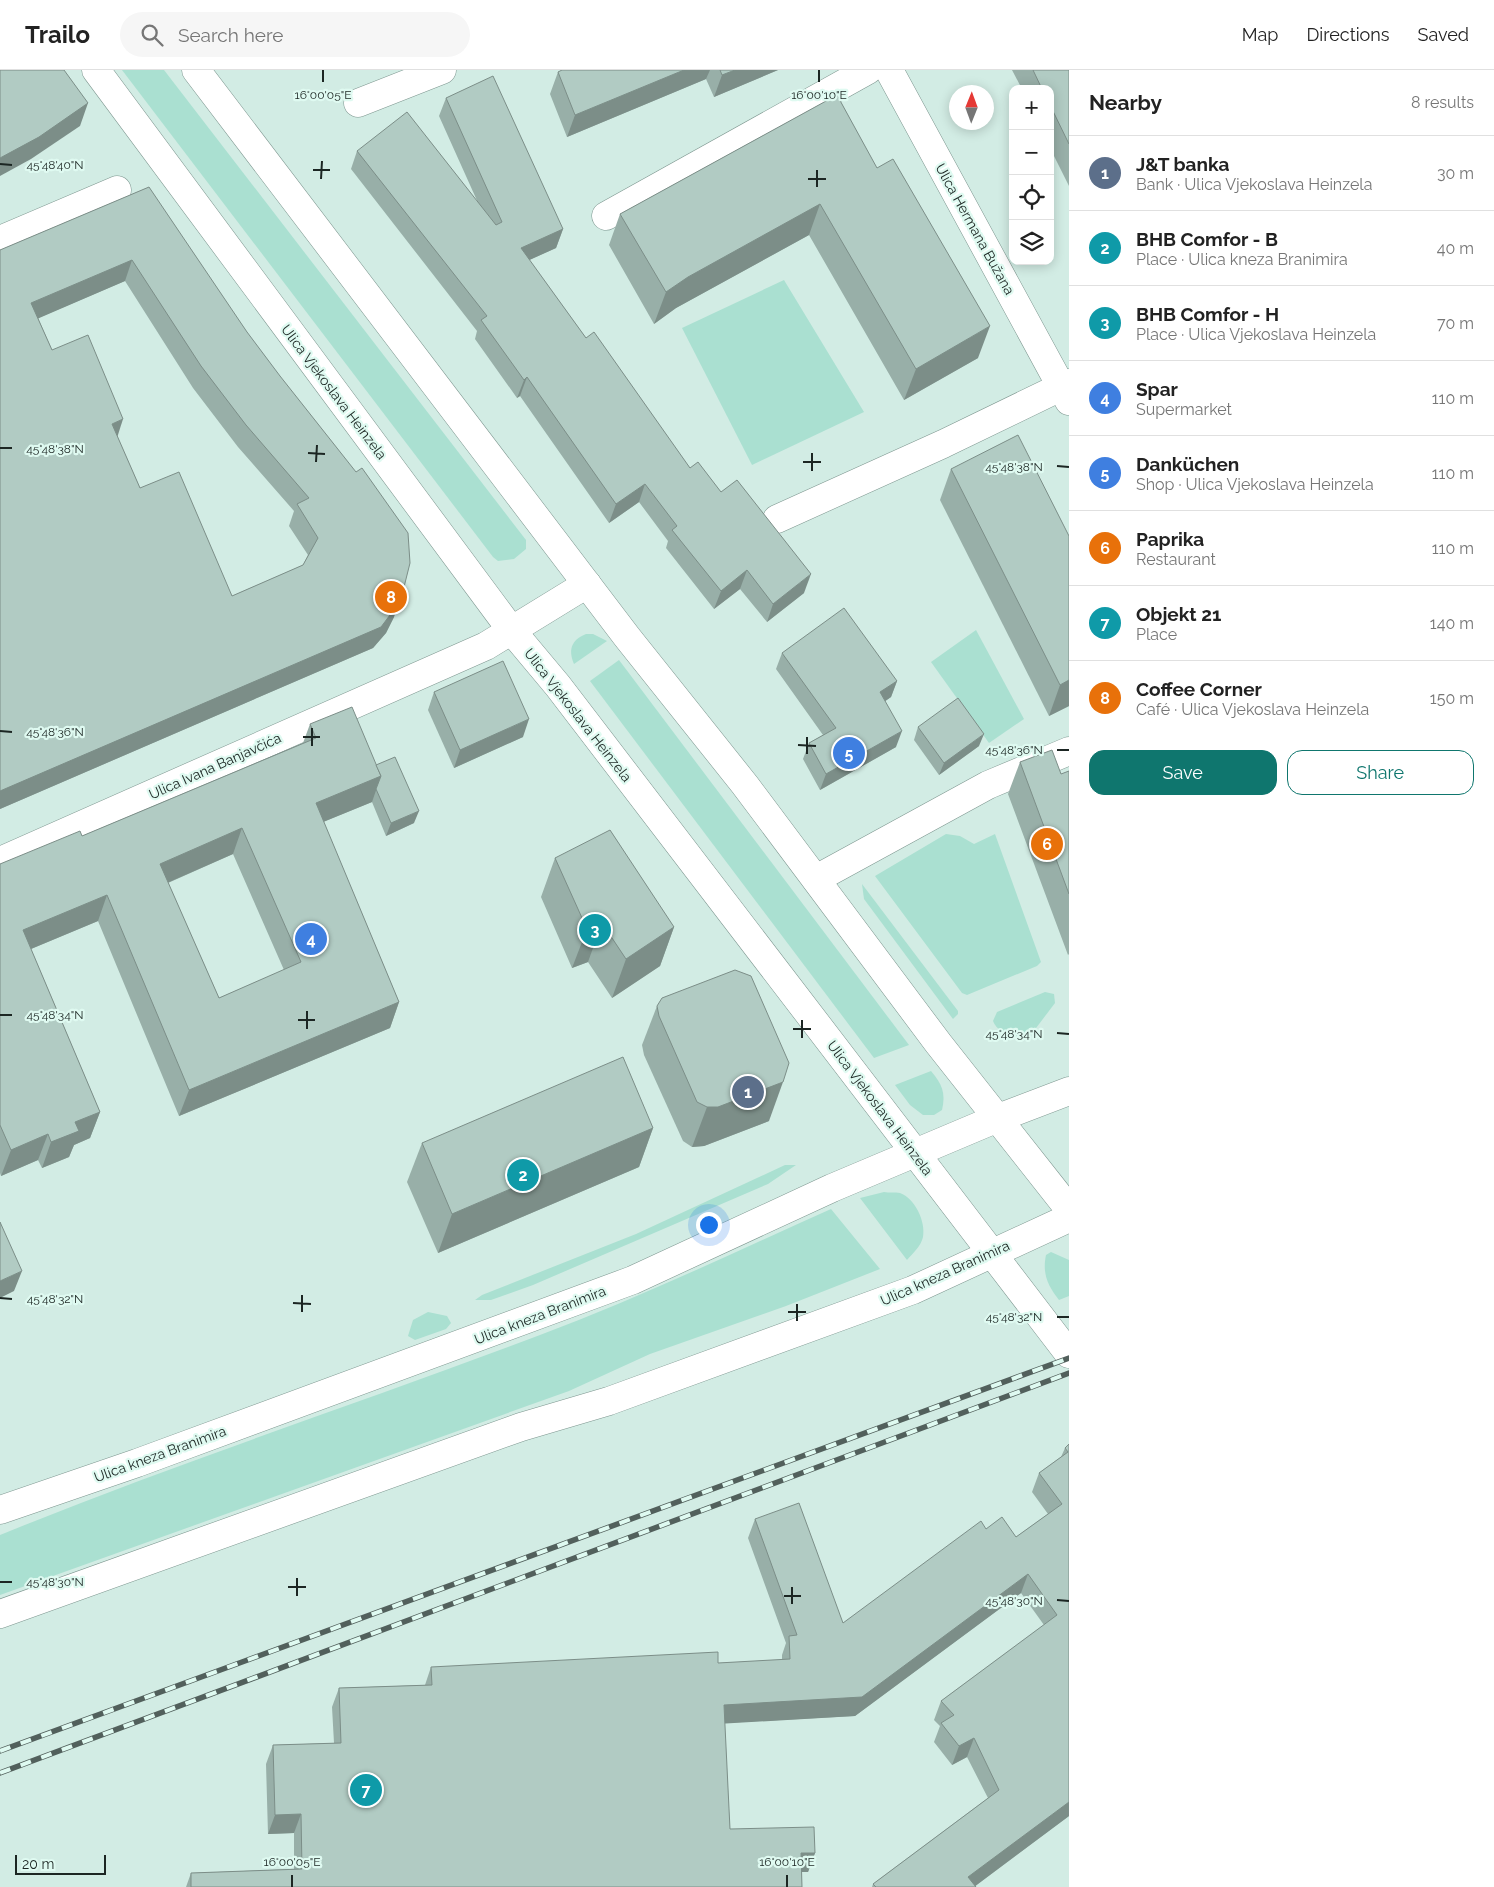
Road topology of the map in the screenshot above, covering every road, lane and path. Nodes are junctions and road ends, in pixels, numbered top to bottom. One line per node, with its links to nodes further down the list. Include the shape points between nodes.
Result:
1 (96, 70): 13 (main road, Ulica Vjekoslava Heinzela)
2 (196, 70): 12 (main road)
3 (442, 70): 6 (main road)
4 (868, 70): 8 (main road)
5 (889, 70): 10 (main road, Ulica Hermana Bužana)
6 (358, 103)
7 (117, 190): 9 (main road)
8 (606, 216)
9 (0, 240)
10 (1067, 390): 11 (main road, Ulica Hermana Bužana)
11 (776, 519)
12 (587, 584): 13 (main road, Ulica Ivana Banjavčića); 16 (main road)
13 (512, 631): 15 (main road, Ulica Ivana Banjavčića, via 464,656); 19 (main road, Ulica Vjekoslava Heinzela, via 558,686)
14 (1069, 751): 16 (main road, via 988,785)
15 (0, 861)
16 (816, 879): 18 (main road)
17 (1069, 1091): 18 (main road, Ulica kneza Branimira)
18 (998, 1118): 19 (main road, Ulica kneza Branimira); 20 (main road)
19 (914, 1153): 22 (main road, Ulica Vjekoslava Heinzela); 24 (main road, Ulica kneza Branimira, via 633,1280 137,1464)
20 (1069, 1208)
21 (1069, 1218): 22 (main road, Ulica kneza Branimira)
22 (991, 1252): 23 (main road, Ulica Vjekoslava Heinzela); 25 (main road, Ulica kneza Branimira, via 913,1290 628,1394 521,1427)
23 (1069, 1354)
24 (0, 1510)
25 (0, 1614)

